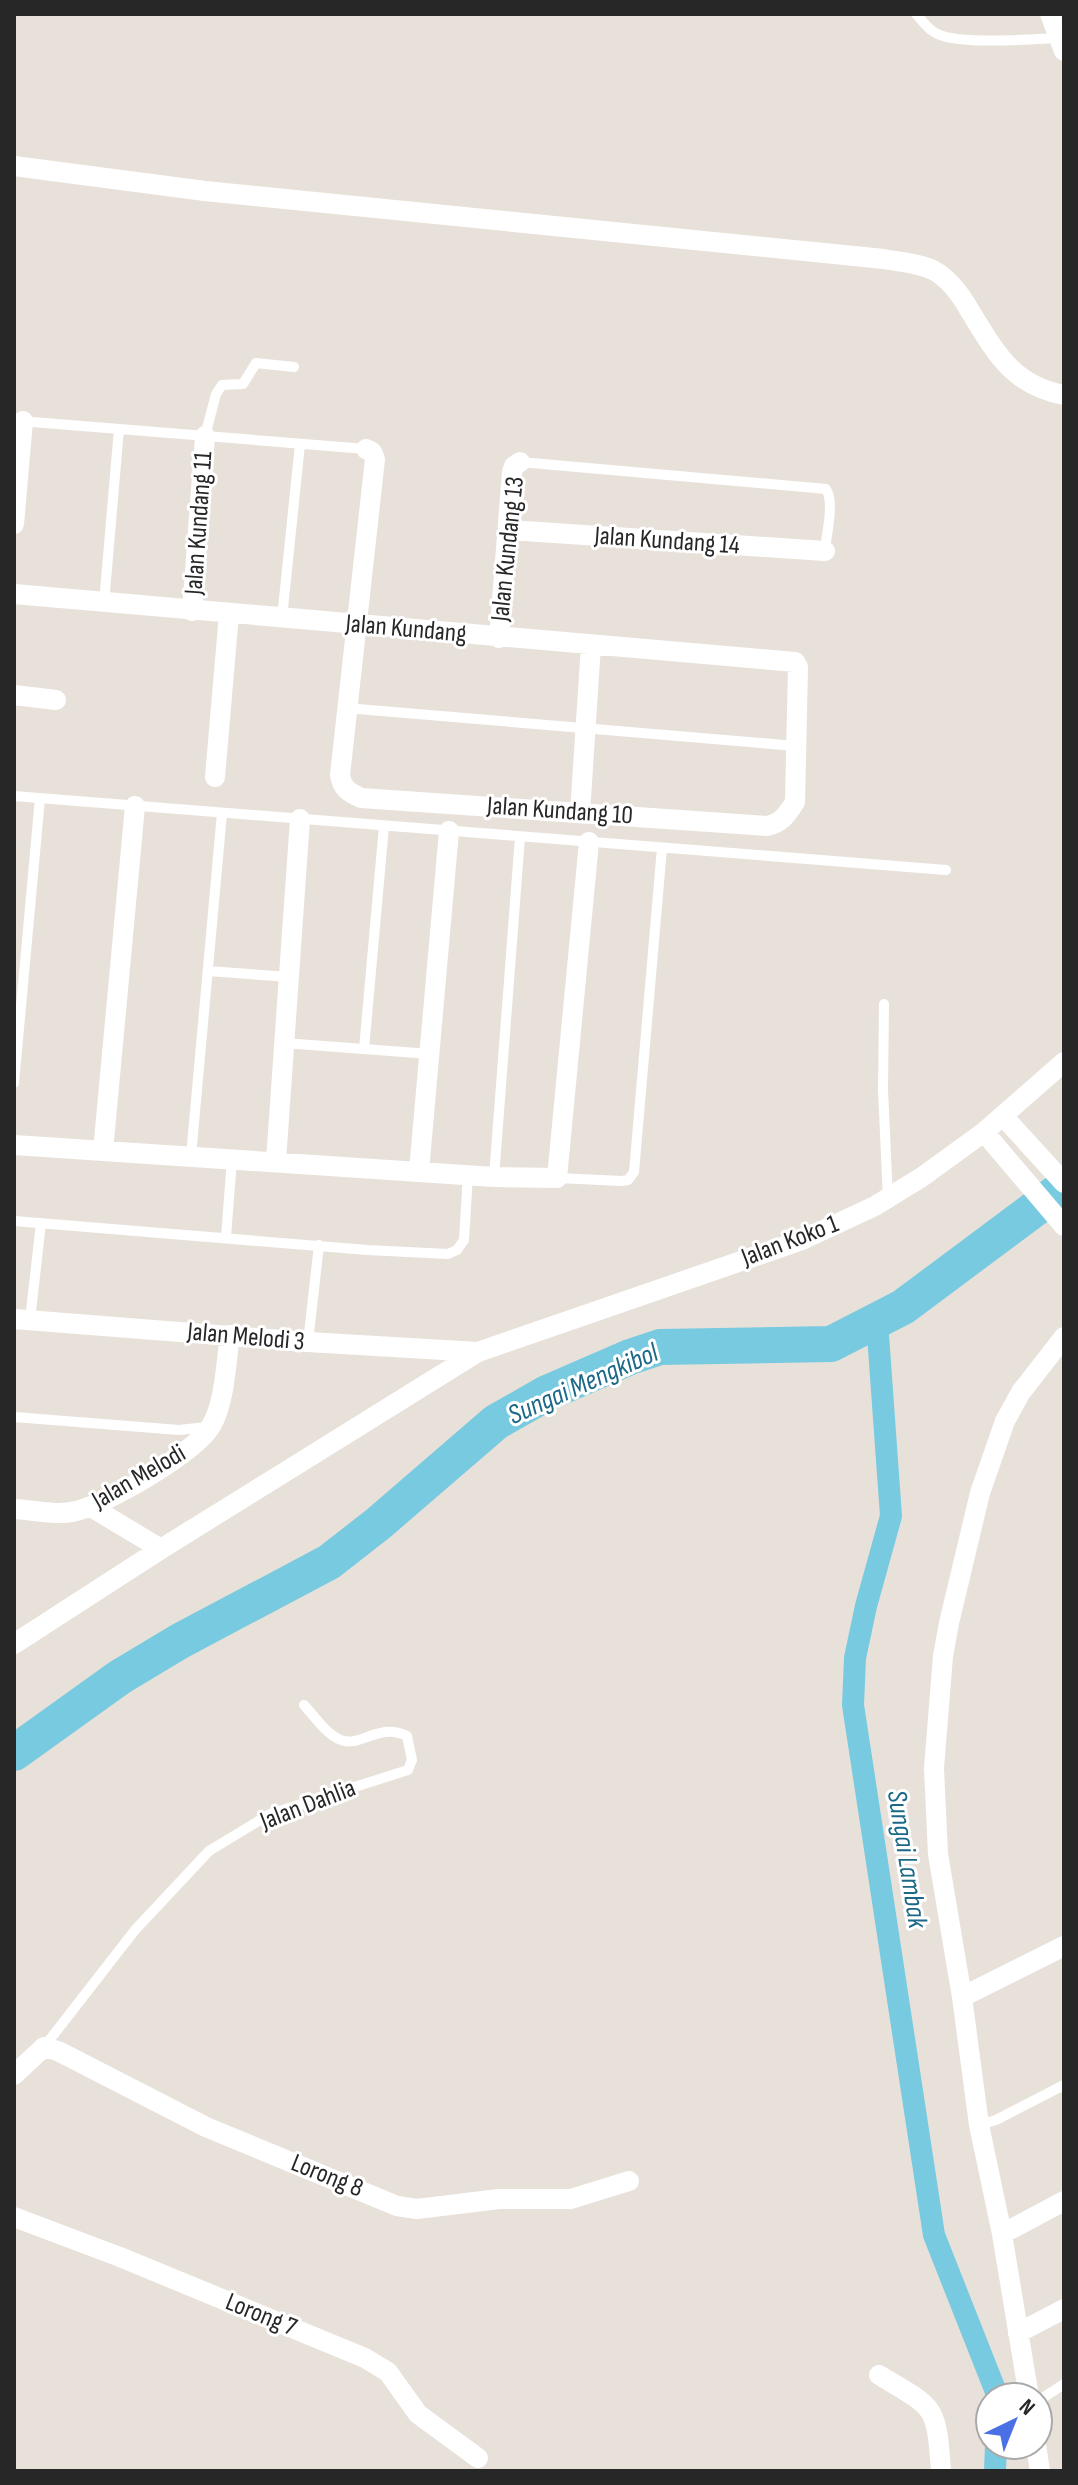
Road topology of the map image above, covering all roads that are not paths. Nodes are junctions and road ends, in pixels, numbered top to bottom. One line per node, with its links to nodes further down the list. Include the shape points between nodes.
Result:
1 (916, 14): 3 (lane, via 935,33 952,38)
2 (1050, 14): 3 (street)
3 (1061, 45)
4 (14, 166): 6 (street, via 205,191 921,265 958,292 1010,371)
5 (294, 367): 9 (lane, via 256,363 243,384 222,385)
6 (1064, 395)
7 (19, 421): 8 (lane); 13 (street)
8 (119, 429): 9 (lane); 17 (lane)
9 (205, 436): 10 (lane); 18 (street, Jalan Kundang 11)
10 (300, 444): 11 (lane); 20 (lane)
11 (366, 449): 21 (street, Jalan Kundang 10, via 375,459)
12 (520, 462): 14 (street, Jalan Kundang 13, via 512,472); 15 (lane, via 826,489)
13 (14, 524)
14 (509, 530): 15 (street, Jalan Kundang 14); 22 (street, Jalan Kundang 13)
15 (825, 551)
16 (14, 594): 17 (street, Jalan Kundang)
17 (104, 603): 18 (street, Jalan Kundang)
18 (192, 611): 19 (street, Jalan Kundang)
19 (229, 614): 20 (street, Jalan Kundang); 30 (street)
20 (282, 618): 21 (street, Jalan Kundang)
21 (355, 625): 22 (street, Jalan Kundang); 27 (street, Jalan Kundang 10)
22 (499, 638): 23 (street, Jalan Kundang)
23 (591, 645): 24 (street, Jalan Kundang); 28 (street)
24 (797, 664): 29 (street, Jalan Kundang 10)
25 (14, 695): 26 (street)
26 (56, 700)
27 (346, 708): 28 (lane); 35 (street, Jalan Kundang 10, via 340,775 342,785 361,798)
28 (585, 728): 29 (lane); 35 (street)
29 (796, 746): 35 (street, Jalan Kundang 10, via 795,802 777,824)
30 (215, 777)
31 (14, 796): 32 (lane)
32 (40, 798): 33 (lane); 50 (lane)
33 (135, 806): 34 (lane); 54 (street)
34 (222, 813): 36 (lane); 43 (lane)
35 (580, 813)
36 (300, 819): 37 (lane); 44 (street)
37 (384, 826): 38 (lane); 47 (lane)
38 (449, 831): 39 (lane); 48 (street)
39 (520, 837): 40 (lane); 60 (lane)
40 (589, 842): 41 (lane); 61 (street)
41 (662, 848): 42 (lane); 61 (lane, via 634,1172 622,1181)
42 (946, 870)
43 (208, 971): 44 (lane); 55 (lane)
44 (289, 977): 46 (street)
45 (884, 1004): 63 (lane)
46 (284, 1043): 47 (lane); 57 (street)
47 (364, 1049): 48 (lane)
48 (430, 1054): 58 (street)
49 (1064, 1062): 51 (street, Jalan Koko 1)
50 (14, 1083)
51 (1003, 1116): 52 (street, Jalan Koko 1); 62 (street)
52 (984, 1132): 63 (street, Jalan Koko 1); 66 (street)
53 (14, 1145): 54 (street)
54 (103, 1151): 55 (street)
55 (191, 1156): 56 (street)
56 (232, 1159): 57 (street); 67 (lane)
57 (276, 1161): 58 (street)
58 (419, 1171): 59 (street)
59 (468, 1174): 60 (street); 68 (lane, via 464,1240 457,1250 436,1254)
60 (494, 1177): 61 (street)
61 (557, 1178)
62 (1064, 1183)
63 (888, 1199): 73 (street, Jalan Koko 1, via 802,1240)
64 (14, 1221): 65 (lane)
65 (41, 1223): 67 (lane); 69 (lane)
66 (1064, 1226)
67 (226, 1237): 68 (lane)
68 (319, 1245): 72 (lane)
69 (22, 1319): 70 (street, Jalan Melodi 3)
70 (230, 1335): 72 (street, Jalan Melodi 3); 75 (street, Jalan Melodi)
71 (1064, 1337): 82 (street, via 1005,1421 980,1493 949,1623 934,1796 938,1854)
72 (308, 1342): 73 (street, Jalan Melodi 3)
73 (478, 1352): 78 (street)
74 (14, 1417): 75 (lane, via 179,1430)
75 (211, 1427): 76 (street, Jalan Melodi, via 188,1451)
76 (91, 1507): 77 (street, Jalan Melodi, via 72,1513); 78 (street)
77 (14, 1509)
78 (161, 1549): 79 (street)
79 (14, 1644)
80 (304, 1705): 83 (lane, Jalan Dahlia, via 343,1742 376,1732 407,1736 412,1760 408,1770 270,1814 209,1851 135,1930)
81 (1064, 1946): 82 (street)
82 (962, 1997): 86 (street)
83 (44, 2047): 84 (street, Jalan Dahlia); 87 (street, Lorong 8, via 206,2127 397,2206 571,2199)
84 (14, 2075)
85 (1064, 2085): 86 (lane)
86 (979, 2125): 90 (street)
87 (629, 2181)
88 (1064, 2201): 90 (street)
89 (14, 2217): 95 (street, Lorong 7, via 365,2358 388,2372 418,2414)
90 (1002, 2234): 92 (street)
91 (1064, 2309): 92 (street)
92 (1018, 2333): 94 (street)
93 (879, 2375): 96 (street, via 931,2410)
94 (1026, 2381)
95 (478, 2458)
96 (941, 2471)

